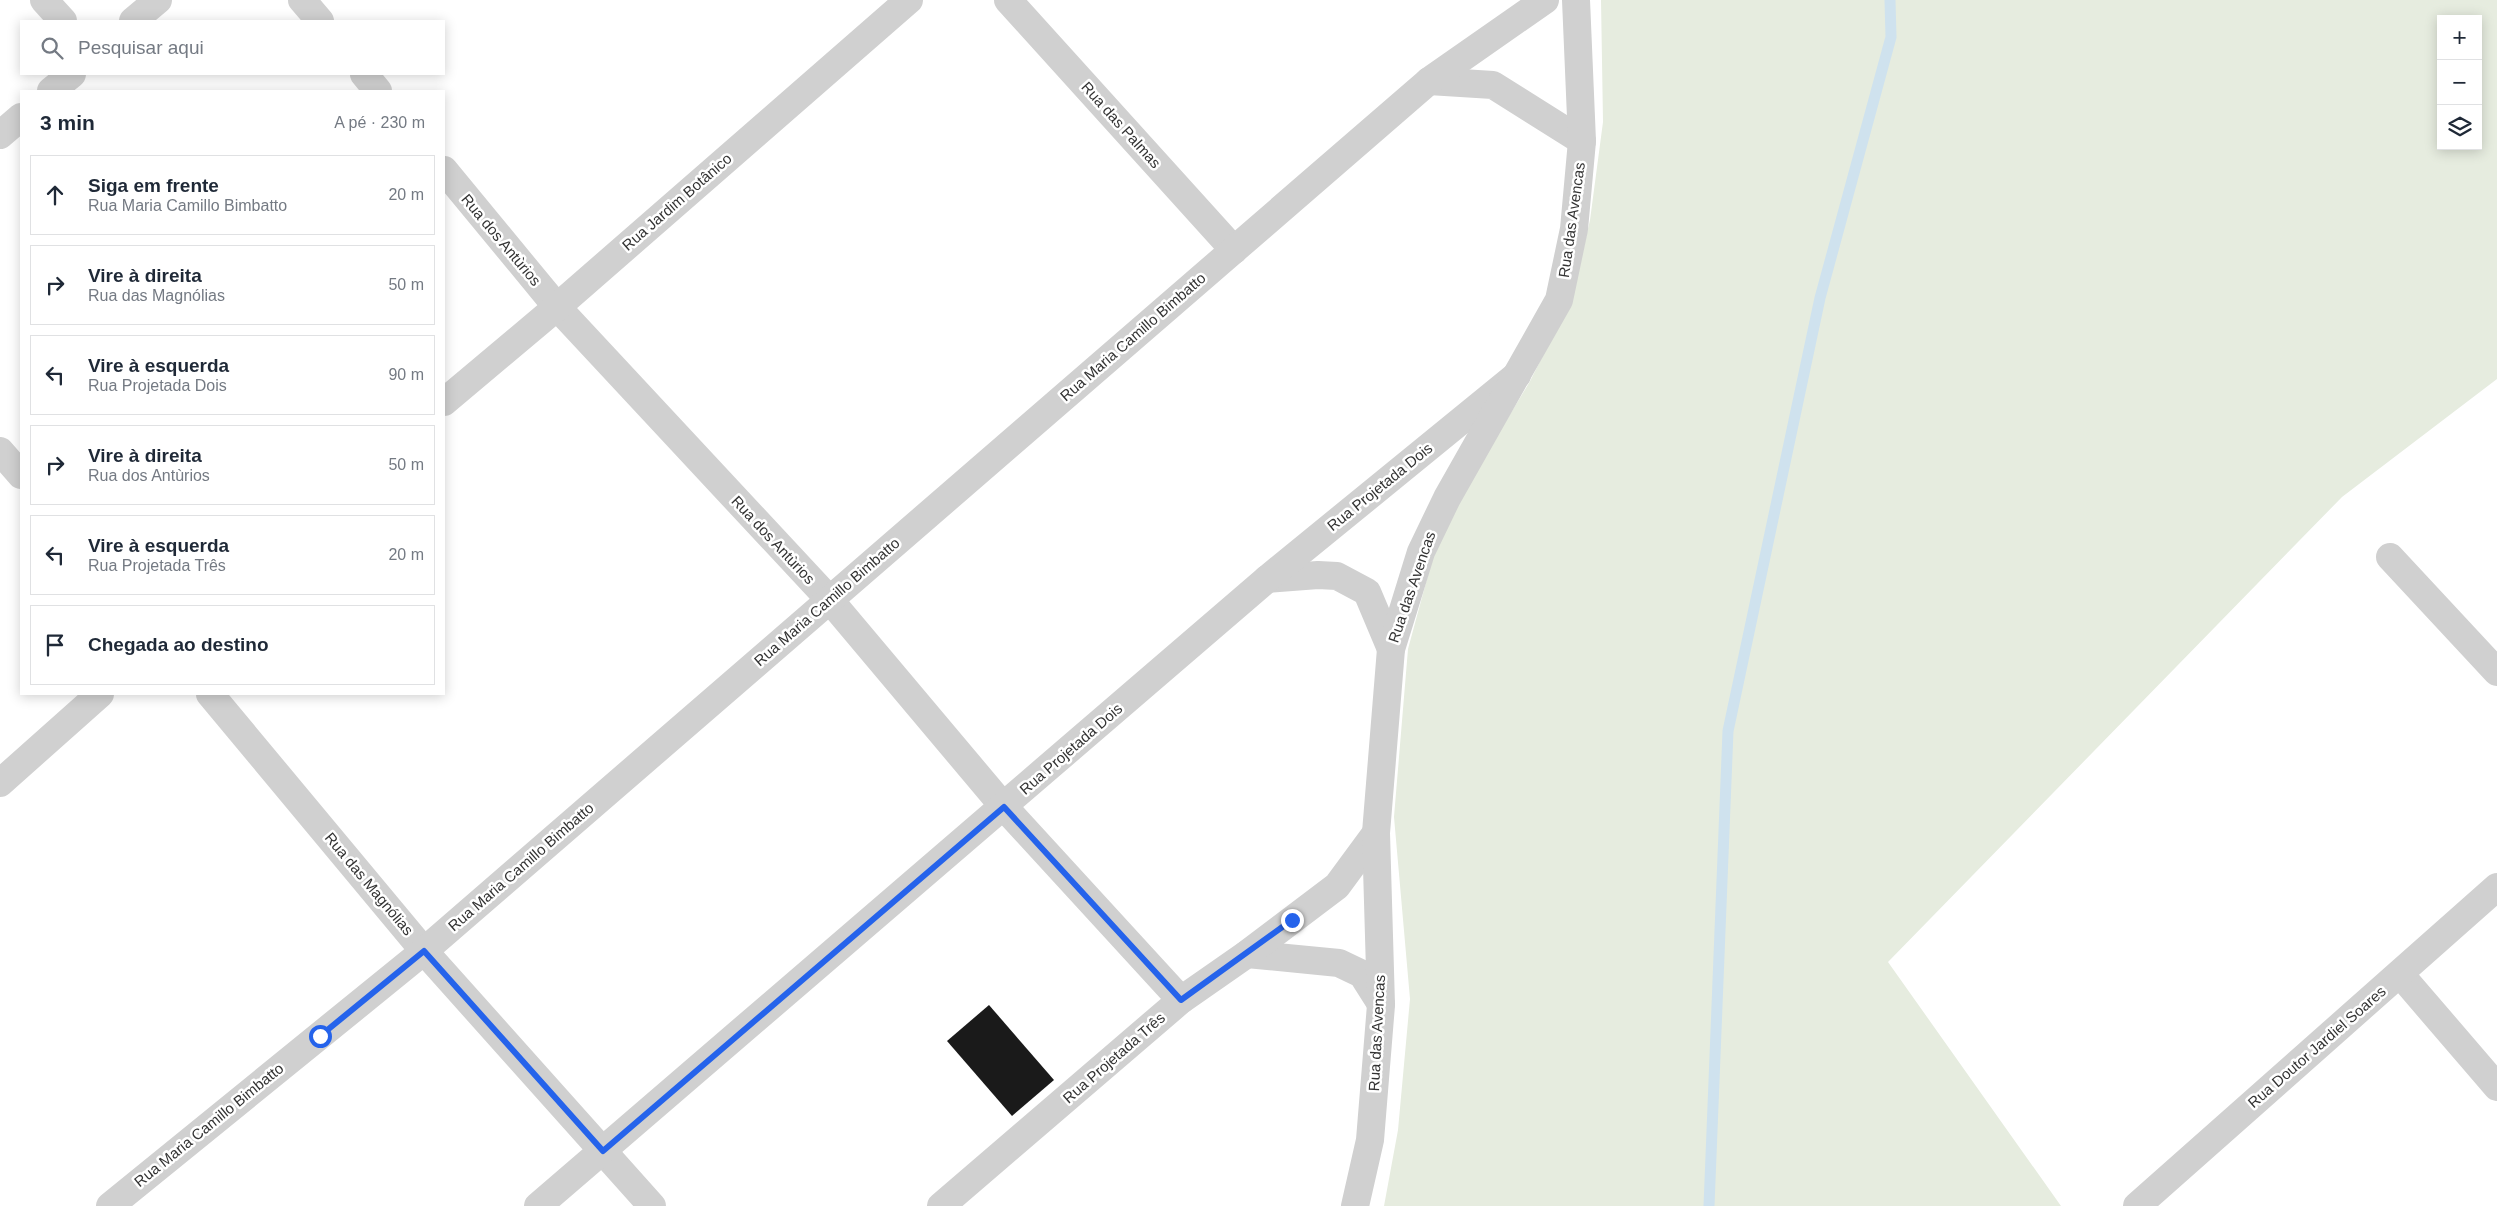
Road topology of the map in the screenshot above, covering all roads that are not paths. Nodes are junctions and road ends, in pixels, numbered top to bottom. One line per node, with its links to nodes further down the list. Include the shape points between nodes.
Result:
1 (44, 0): 8 (street)
2 (158, 0): 9 (street)
3 (302, 0): 10 (street)
4 (909, 0): 21 (street, Rua Jardim Botânico)
5 (1008, 0): 20 (street, Rua das Palmas)
6 (1545, 0): 13 (street, Rua Maria Camillo Bimbatto)
7 (1576, 0): 18 (street, Rua das Avencas)
8 (63, 20)
9 (134, 20)
10 (319, 20)
11 (71, 75): 14 (street)
12 (365, 75): 15 (street)
13 (1429, 80): 18 (street, via 1493,85); 20 (street, Rua Maria Camillo Bimbatto)
14 (52, 90)
15 (377, 90)
16 (20, 118): 17 (street)
17 (0, 135)
18 (1582, 140): 22 (street, Rua das Avencas, via 1574,229 1559,300)
19 (445, 171): 21 (street, Rua dos Antùrios)
20 (1234, 250): 28 (street, Rua Maria Camillo Bimbatto)
21 (557, 307): 23 (street, Rua Jardim Botânico); 28 (street, Rua dos Antùrios)
22 (1517, 375): 27 (street, Rua Projetada Dois); 29 (street, Rua das Avencas, via 1447,498 1421,552)
23 (445, 401)
24 (0, 451): 25 (street)
25 (20, 474)
26 (2390, 557): 30 (street)
27 (1267, 579): 29 (street, via 1318,574 1337,576 1367,592); 34 (street, Rua Projetada Dois)
28 (829, 599): 34 (street, Rua dos Antùrios); 37 (street, Rua Maria Camillo Bimbatto)
29 (1391, 649): 35 (street, Rua das Avencas)
30 (2497, 672)
31 (99, 695): 33 (street)
32 (211, 695): 37 (street, Rua das Magnólias)
33 (0, 783)
34 (1004, 807): 40 (street, Rua dos Antùrios); 43 (street, Rua Projetada Dois)
35 (1376, 832): 38 (street, Rua Projetada Três, via 1337,886); 41 (street, Rua das Avencas)
36 (2497, 887): 39 (street, Rua Doutor Jardiel Soares)
37 (424, 951): 43 (street, Rua das Magnólias); 44 (street, Rua Maria Camillo Bimbatto)
38 (1246, 954): 40 (street, Rua Projetada Três); 41 (street, via 1339,963 1362,974)
39 (2400, 974): 42 (street); 49 (street, Rua Doutor Jardiel Soares)
40 (1181, 1000): 47 (street, Rua Projetada Três)
41 (1381, 1004): 48 (street, Rua das Avencas, via 1370,1140)
42 (2497, 1087)
43 (603, 1151): 45 (street, Rua Projetada Dois); 46 (street, Rua das Magnólias)
44 (110, 1206)
45 (538, 1206)
46 (652, 1206)
47 (941, 1206)
48 (1355, 1206)
49 (2137, 1206)

